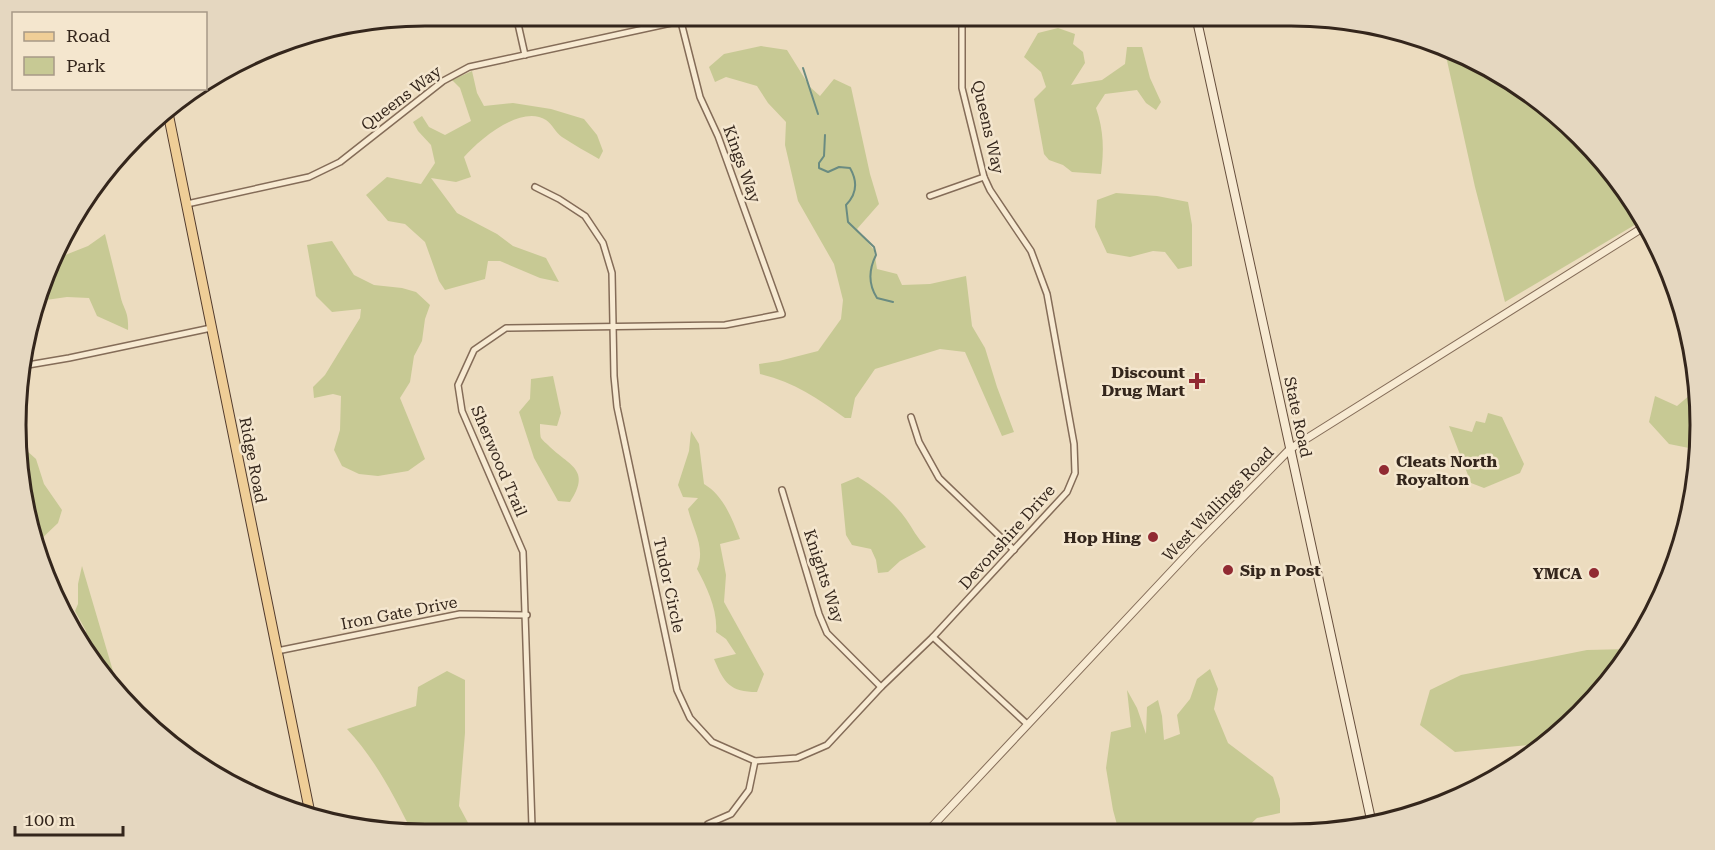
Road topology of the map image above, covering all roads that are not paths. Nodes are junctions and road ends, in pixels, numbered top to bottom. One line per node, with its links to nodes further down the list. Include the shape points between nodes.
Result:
1 (518, 26): 6 (street)
2 (662, 26): 6 (street, Queens Way)
3 (682, 26): 14 (street, Kings Way, via 700,97 718,136)
4 (962, 26): 8 (street, Queens Way, via 962,88)
5 (1199, 26): 19 (main road, State Road)
6 (525, 55): 11 (street, Queens Way, via 469,66 443,81 340,162 309,177)
7 (169, 119): 11 (main road, Ridge Road)
8 (984, 177): 10 (street); 13 (street, Queens Way)
9 (535, 188): 16 (street, Tudor Circle, via 585,216 603,243 612,273)
10 (930, 196)
11 (187, 204): 15 (main road, Ridge Road)
12 (1639, 230): 19 (street, West Wallings Road)
13 (1037, 267): 21 (street, Devonshire Drive, via 1055,331 1074,444 1075,473 1067,492)
14 (782, 314): 16 (street, Sherwood Trail, via 724,325)
15 (211, 328): 17 (street); 24 (main road, Ridge Road)
16 (614, 328): 22 (street, Sherwood Trail, via 506,328 474,350 458,385 462,411 524,552); 27 (street, Tudor Circle, via 617,407 677,690 690,718 712,742)
17 (30, 365)
18 (912, 417): 21 (street, via 919,442 939,478)
19 (1290, 449): 26 (street, West Wallings Road); 29 (main road, State Road)
20 (782, 490): 25 (street, Knights Way, via 827,633)
21 (1014, 550): 23 (street, Devonshire Drive)
22 (527, 615): 24 (street, Iron Gate Drive, via 460,614); 30 (street, Sherwood Trail)
23 (933, 637): 25 (street, Tudor Circle); 26 (street)
24 (277, 651): 28 (main road, Ridge Road)
25 (881, 687): 27 (street, Tudor Circle, via 827,745 797,758)
26 (1027, 724): 32 (street, West Wallings Road)
27 (755, 761): 31 (street, via 749,790 731,814)
28 (310, 807)
29 (1370, 816)
30 (532, 824)
31 (708, 824)
32 (934, 824)

